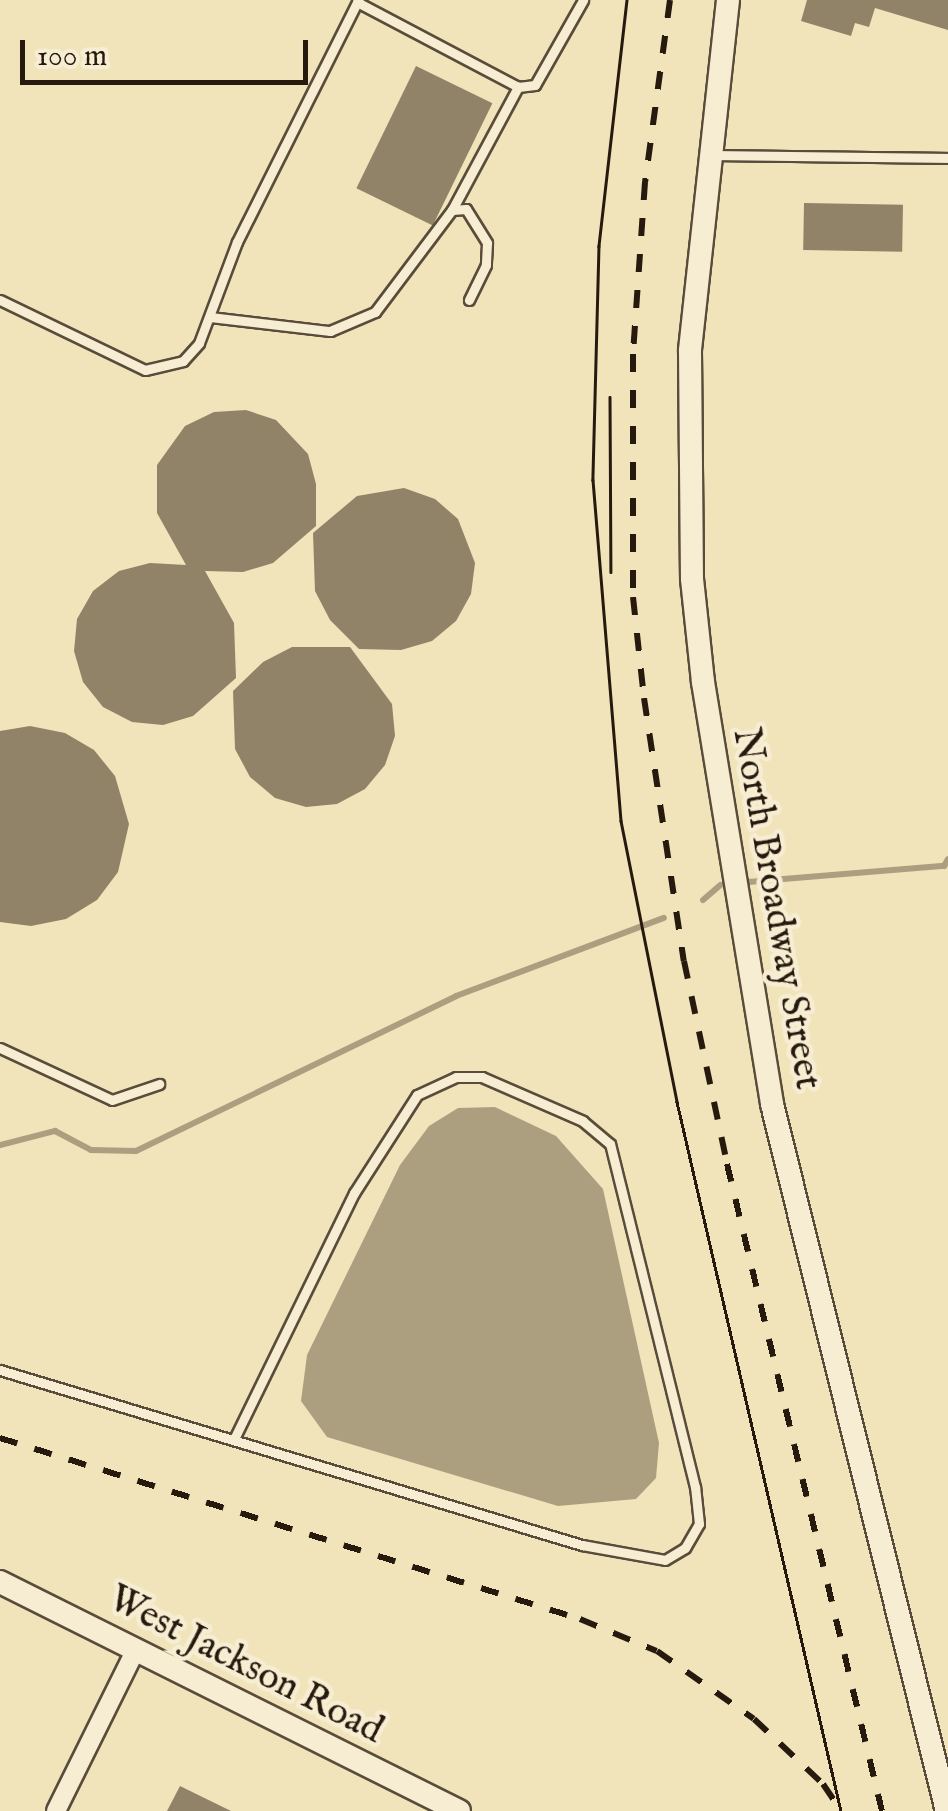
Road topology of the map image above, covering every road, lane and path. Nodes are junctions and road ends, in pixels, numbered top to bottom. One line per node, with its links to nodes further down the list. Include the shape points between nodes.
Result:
1 (583, 0): 4 (lane, via 535,85)
2 (728, 0): 5 (street, North Broadway Street)
3 (358, 1): 4 (lane); 10 (lane, via 230,257)
4 (518, 87): 7 (lane)
5 (708, 155): 6 (lane); 19 (street, North Broadway Street, via 688,438 692,580 720,812 772,1104)
6 (948, 158)
7 (452, 210): 9 (lane, via 466,210 487,243 486,265); 10 (lane, via 375,312 330,331)
8 (0, 300): 10 (lane, via 145,370 183,361)
9 (469, 300)
10 (210, 317)
11 (0, 1048): 12 (lane, via 112,1100)
12 (159, 1084)
13 (0, 1370): 14 (lane)
14 (234, 1437): 14 (lane, via 636,1560 665,1560 685,1548 699,1524 695,1487 610,1144 583,1121 482,1078 456,1076 417,1095 354,1193)
15 (0, 1582): 16 (street, West Jackson Road)
16 (135, 1652): 17 (street); 18 (street, West Jackson Road)
17 (56, 1811)
18 (459, 1811)
19 (946, 1811)

